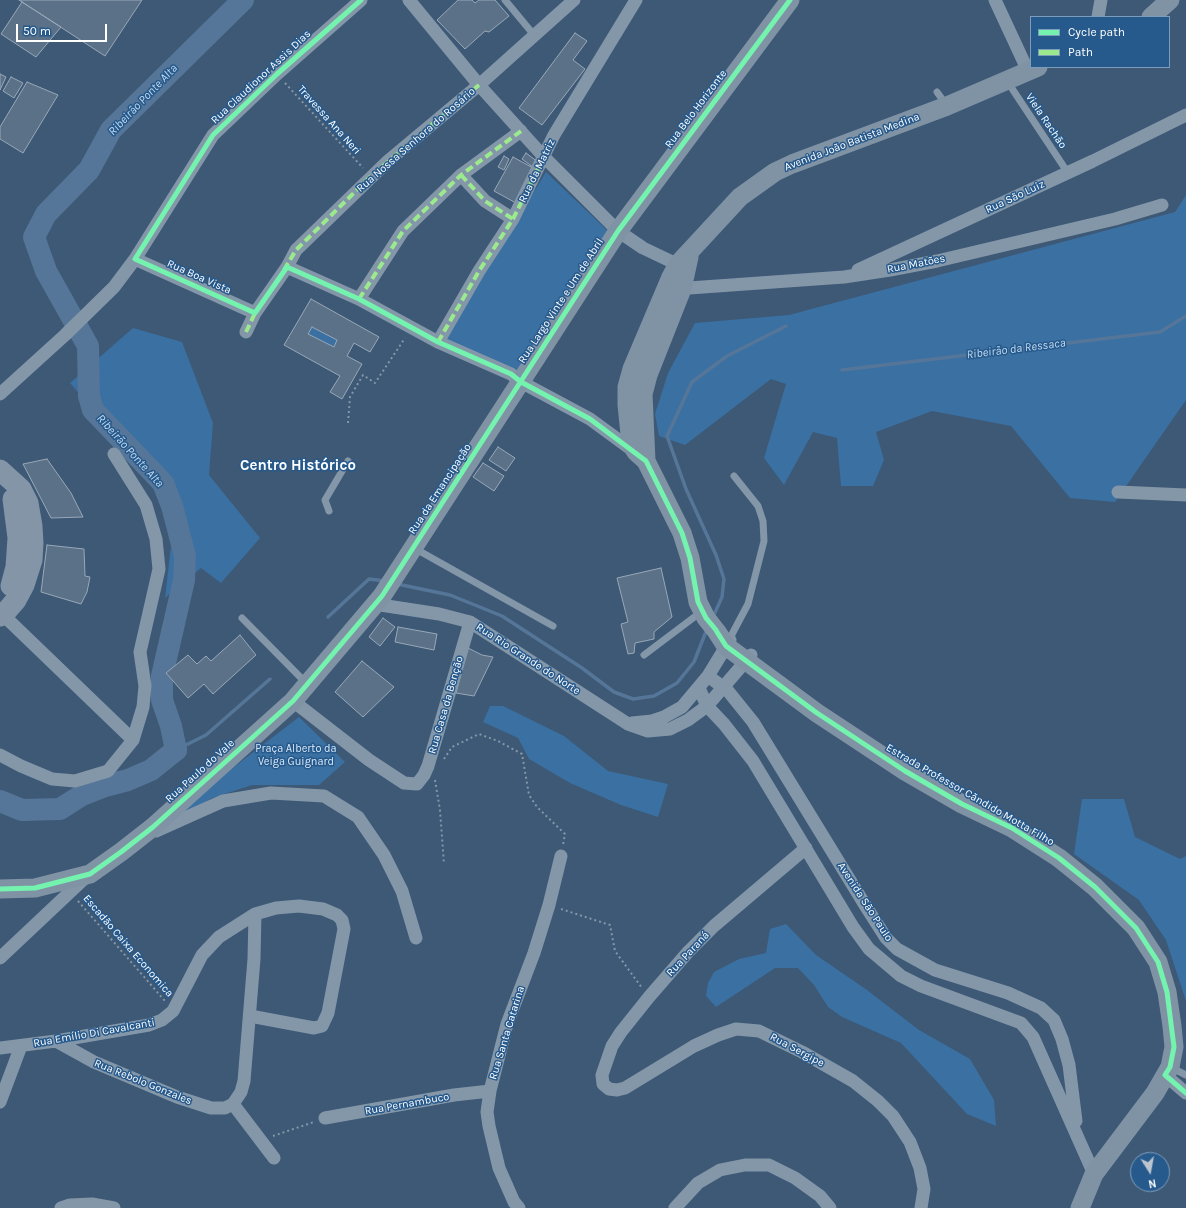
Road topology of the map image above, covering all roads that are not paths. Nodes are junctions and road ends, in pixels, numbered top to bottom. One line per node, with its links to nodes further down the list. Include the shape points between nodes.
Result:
1 (361, 0): 25 (street, Rua Claudionor Assis Dias, via 213,135)
2 (409, 0): 16 (street)
3 (505, 0): 12 (lane)
4 (574, 0): 12 (street, Rua Nossa Senhora do Rosário)
5 (636, 0): 19 (street, Rua da Matriz, via 554,135)
6 (790, 0): 24 (main road, Rua Belo Horizonte)
7 (995, 0): 13 (street)
8 (1101, 0): 10 (street)
9 (1170, 0): 11 (main road)
10 (1098, 16)
11 (1152, 16)
12 (534, 34): 16 (street, Rua Nossa Senhora do Rosário)
13 (1030, 64)
14 (1033, 69): 15 (main road, Avenida João Batista Medina)
15 (1006, 80): 20 (lane, Viela Rachão); 27 (main road, Avenida João Batista Medina, via 942,99 775,172 740,197)
16 (479, 85): 18 (street); 26 (street, Rua Nossa Senhora do Rosário, via 370,177 296,250)
17 (1186, 115): 20 (street, Rua São Luiz)
18 (521, 131): 19 (street); 21 (street)
19 (544, 157): 23 (street, Rua da Matriz); 24 (street)
20 (1068, 173): 28 (street, Rua São Luiz)
21 (461, 175): 23 (street, via 484,201); 29 (street, via 403,231)
22 (1162, 205): 28 (street, Rua Matões, via 1115,219 936,261)
23 (513, 219): 32 (street, Rua da Matriz)
24 (618, 231): 27 (street); 33 (main road, Rua Largo Vinte e Um de Abril)
25 (134, 260): 30 (street, Rua Boa Vista); 34 (street, Rua Claudionor Assis Dias, via 97,305)
26 (287, 266): 29 (street); 30 (street, Rua Nossa Senhora do Rosário)
27 (679, 269): 28 (street, Rua Matões); 36 (main road, Avenida João Batista Medina, via 632,369 627,387 630,444)
28 (844, 277)
29 (359, 299): 32 (street)
30 (256, 313): 31 (street, Rua Nossa Senhora do Rosário)
31 (246, 332)
32 (438, 342): 33 (street, via 511,374)
33 (521, 382): 36 (street, via 590,419); 43 (main road, Rua da Emancipação)
34 (0, 394)
35 (114, 454): 59 (street, via 146,505 156,539 159,569 140,652 145,686 143,708)
36 (641, 457): 49 (main road, Avenida João Batista Medina, via 682,533 690,558 698,602)
37 (348, 461): 42 (lane, via 325,500)
38 (4, 473): 45 (main road, via 17,524 17,555 14,578)
39 (734, 476): 49 (lane, via 758,506 763,520 764,541 748,604)
40 (1118, 492): 41 (street)
41 (1186, 495)
42 (328, 511)
43 (414, 548): 44 (main road, Rua da Emancipação); 48 (lane)
44 (378, 600): 47 (street, Rua Rio Grande do Norte); 53 (main road, Rua Paulo do Vale)
45 (1, 612): 59 (street)
46 (242, 618): 53 (lane)
47 (470, 622): 56 (street, Rua Casa da Benção, via 428,766 416,784 404,783 375,764); 58 (street, Rua Rio Grande do Norte)
48 (553, 626)
49 (716, 629): 50 (lane); 51 (main road, Estrada Professor Cãndido Motta Filho); 52 (street)
50 (644, 655)
51 (749, 658): 55 (street, Rua Rio Grande do Norte); 73 (main road, Estrada Professor Cãndido Motta Filho, via 762,672 817,713 905,771 962,804 1012,828 1059,858 1095,887 1136,928 1158,962 1167,992 1172,1026)
52 (708, 676): 54 (street); 55 (street, Avenida São Paulo)
53 (308, 684): 56 (main road, Rua Paulo do Vale)
54 (700, 688): 57 (street, Avenida São Paulo); 58 (street, via 682,707 668,715 652,721)
55 (724, 688): 57 (street, Rua Rio Grande do Norte); 80 (street, Avenida São Paulo, via 753,722 886,938 898,950 935,970 1008,993 1041,1008 1054,1020 1069,1065)
56 (293, 701): 62 (main road, Rua Paulo do Vale)
57 (706, 706): 58 (street, Rua Rio Grande do Norte, via 688,720 670,729 648,731); 61 (street, Avenida São Paulo, via 753,761)
58 (628, 724)
59 (133, 740): 60 (street, via 108,771 75,781 52,779)
60 (0, 755)
61 (806, 848): 74 (street, Rua Paraná, via 714,926 648,997 612,1046 602,1075); 80 (street, Avenida São Paulo, via 869,949 901,976 921,986 1021,1023 1033,1037 1043,1056)
62 (121, 852): 64 (main road, Rua Paulo do Vale); 67 (street, via 166,826 223,801 271,793 324,796 358,818 384,855 402,891)
63 (561, 856): 75 (street, Rua Santa Catarina, via 534,954 507,1024)
64 (90, 874): 65 (main road, Rua Paulo do Vale, via 35,888); 68 (street)
65 (0, 889)
66 (255, 914): 69 (street); 69 (street, Rua Emílio Di Cavalcanti, via 276,908 299,906 324,910 337,915 342,920 344,929 327,1020 322,1026 314,1028); 70 (street, Rua Emílio Di Cavalcanti, via 219,937 202,956 173,1010 162,1020 149,1025)
67 (416, 938)
68 (0, 958)
69 (250, 1016): 78 (street, via 244,1081 241,1092)
70 (56, 1042): 71 (street, Rua Emílio Di Cavalcanti); 78 (street, Rua Rebolo Gonzales, via 94,1062 177,1097 211,1108 224,1108)
71 (21, 1046): 72 (street, Rua Emílio Di Cavalcanti); 77 (street)
72 (0, 1048)
73 (1174, 1072): 76 (street); 82 (main road, Estrada Professor Cãndido Motta Filho)
74 (603, 1084): 88 (street, Rua Sergipe, via 609,1089 625,1088 694,1046 718,1035 736,1029 759,1030 853,1081 893,1116 910,1142 920,1168 924,1189)
75 (490, 1091): 79 (street, Rua Pernambuco); 85 (street, Rua Santa Catarina, via 489,1126 499,1168)
76 (1186, 1093)
77 (0, 1102)
78 (233, 1104): 81 (street)
79 (325, 1118)
80 (1077, 1135): 82 (street, Avenida São Paulo)
81 (274, 1158)
82 (1094, 1174): 89 (main road, Estrada Professor Cãndido Motta Filho)
83 (61, 1208): 84 (street, via 92,1204)
84 (114, 1208)
85 (519, 1208)
86 (675, 1208): 87 (street, via 698,1183 720,1170 745,1165 769,1165 795,1178)
87 (830, 1208)
88 (922, 1208)
89 (1080, 1208)

